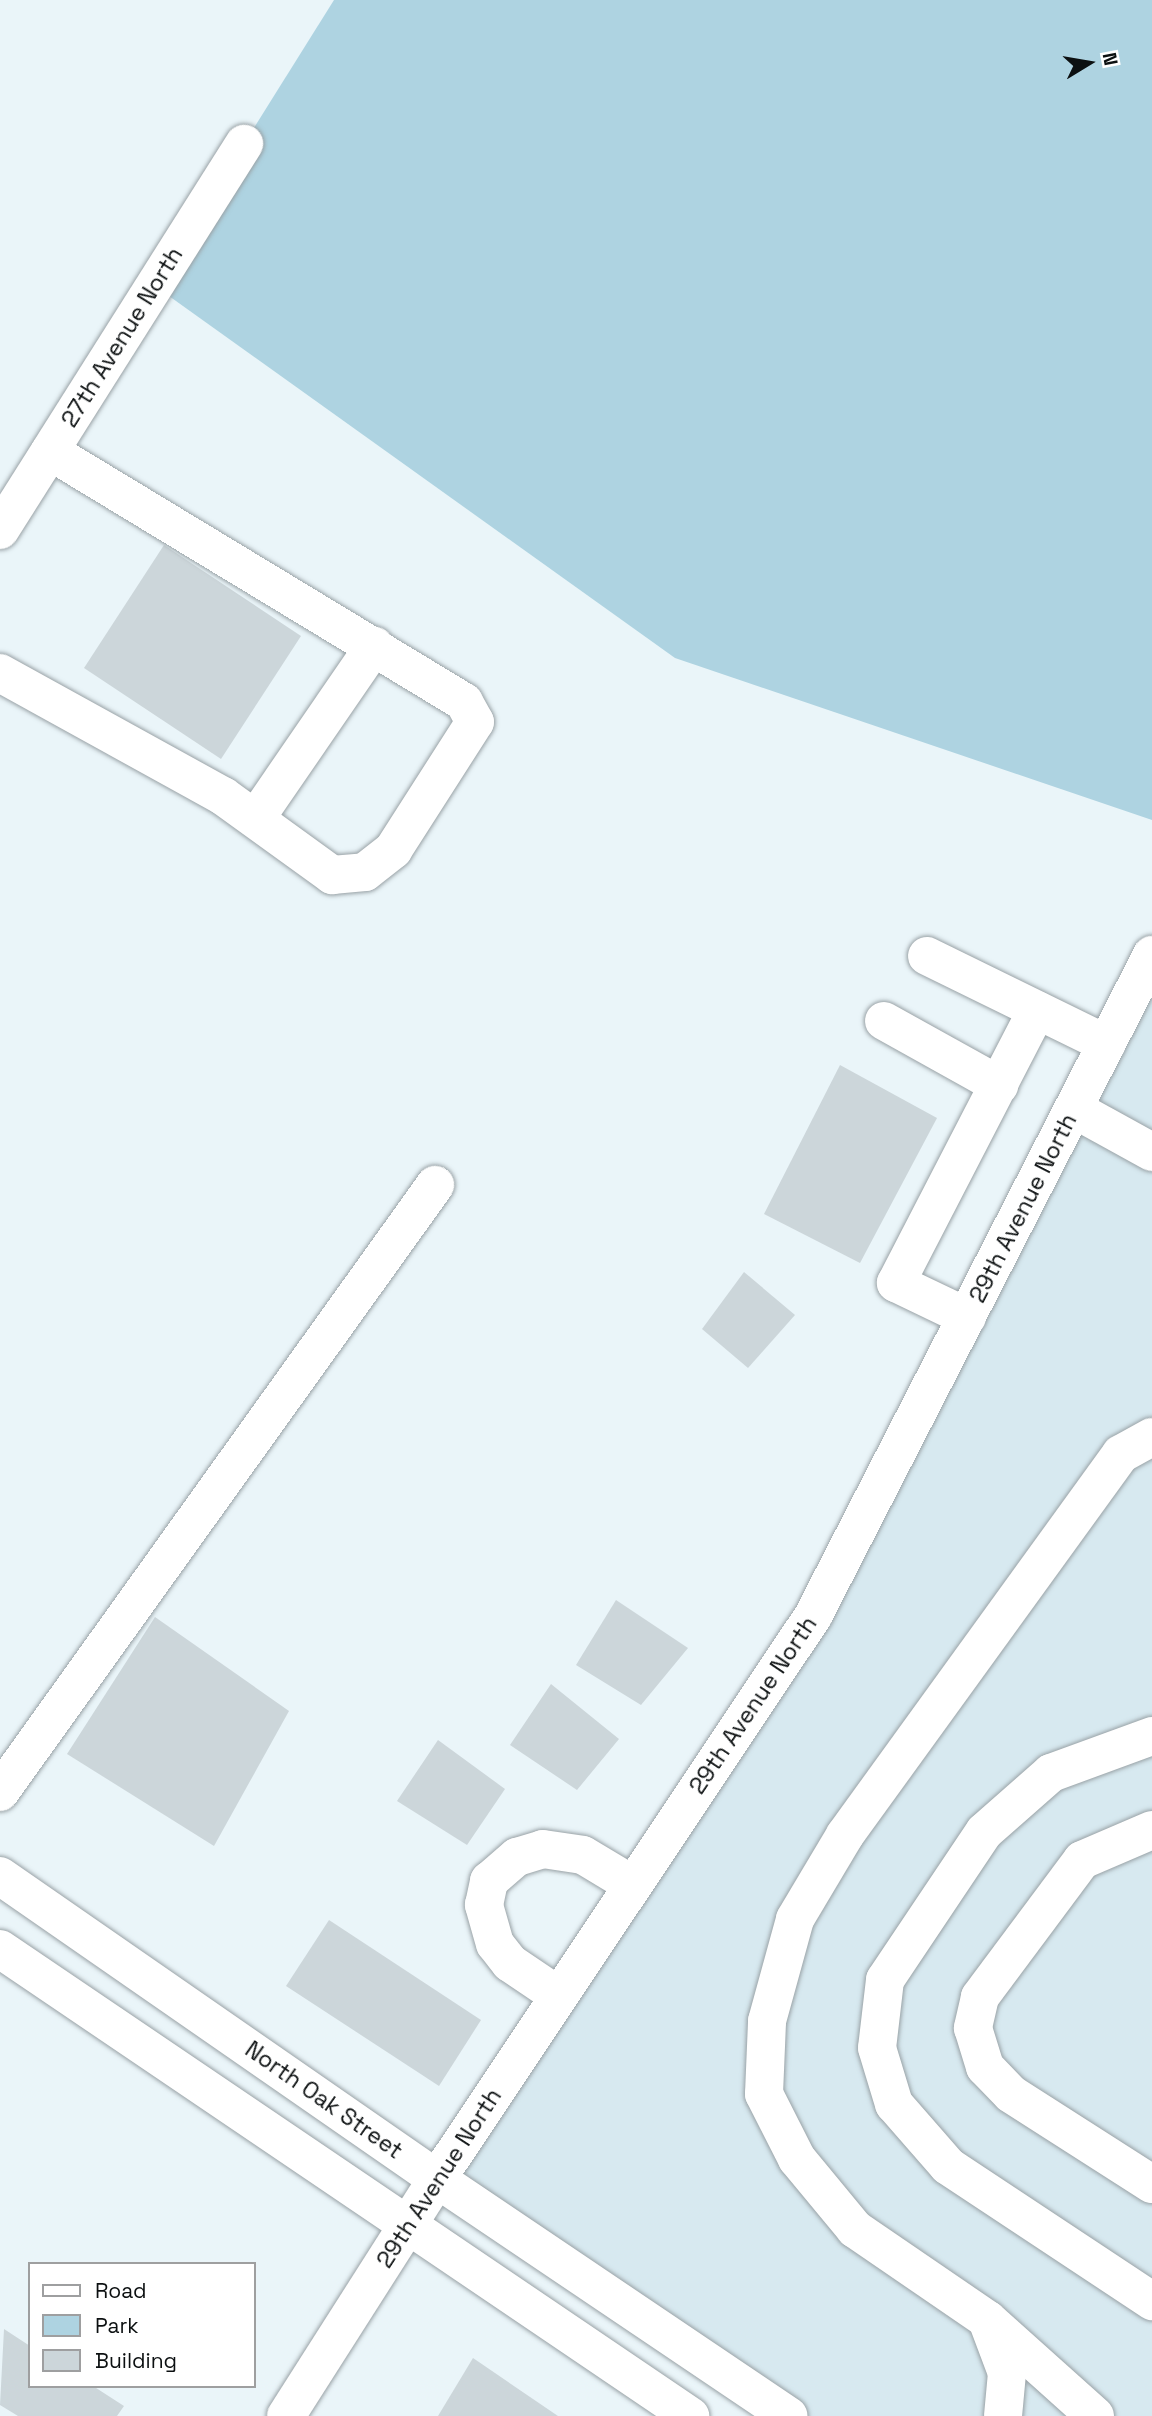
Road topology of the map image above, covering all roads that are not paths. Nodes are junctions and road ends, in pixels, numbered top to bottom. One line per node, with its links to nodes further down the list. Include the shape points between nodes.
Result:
1 (244, 144): 2 (main road, 27th Avenue North)
2 (50, 451): 3 (main road, 27th Avenue North); 5 (main road)
3 (13, 481): 4 (main road, 27th Avenue North)
4 (0, 530)
5 (374, 646): 7 (main road); 7 (main road, via 464,702 475,722 393,850 365,872 332,876)
6 (0, 673): 7 (main road)
7 (256, 818)
8 (1152, 955): 12 (main road, 29th Avenue North)
9 (927, 956): 10 (main road)
10 (1037, 1010): 12 (main road); 13 (main road)
11 (884, 1021): 13 (main road)
12 (1107, 1044): 14 (main road, 29th Avenue North)
13 (999, 1085): 17 (main road, via 896,1283)
14 (1074, 1109): 15 (main road); 17 (main road, 29th Avenue North)
15 (1152, 1152)
16 (435, 1185): 20 (main road)
17 (967, 1317): 23 (main road, 29th Avenue North, via 813,1616)
18 (1152, 1437): 30 (main road, via 1121,1454 845,1835 795,1919 767,2021 764,2094 797,2159 855,2229)
19 (1152, 1736): 29 (main road, via 1051,1773 984,1832 885,1980 877,2048 894,2104 948,2166)
20 (0, 1792)
21 (1152, 1830): 27 (main road, via 1082,1860 980,1997 973,2028 985,2067 1011,2094)
22 (0, 1876): 26 (main road, North Oak Street)
23 (633, 1885): 25 (main road, 29th Avenue North); 25 (main road, via 583,1856 543,1849 517,1857 489,1881 484,1905 495,1944 510,1963)
24 (0, 1949): 28 (main road)
25 (559, 1996): 26 (main road, 29th Avenue North)
26 (437, 2179): 28 (main road, 29th Avenue North); 33 (main road, North Oak Street)
27 (1152, 2184)
28 (408, 2225): 31 (main road, 29th Avenue North); 32 (main road)
29 (1152, 2301)
30 (988, 2320): 34 (main road, via 1007,2373); 35 (main road)
31 (286, 2416)
32 (690, 2416)
33 (789, 2416)
34 (1003, 2416)
35 (1095, 2416)

